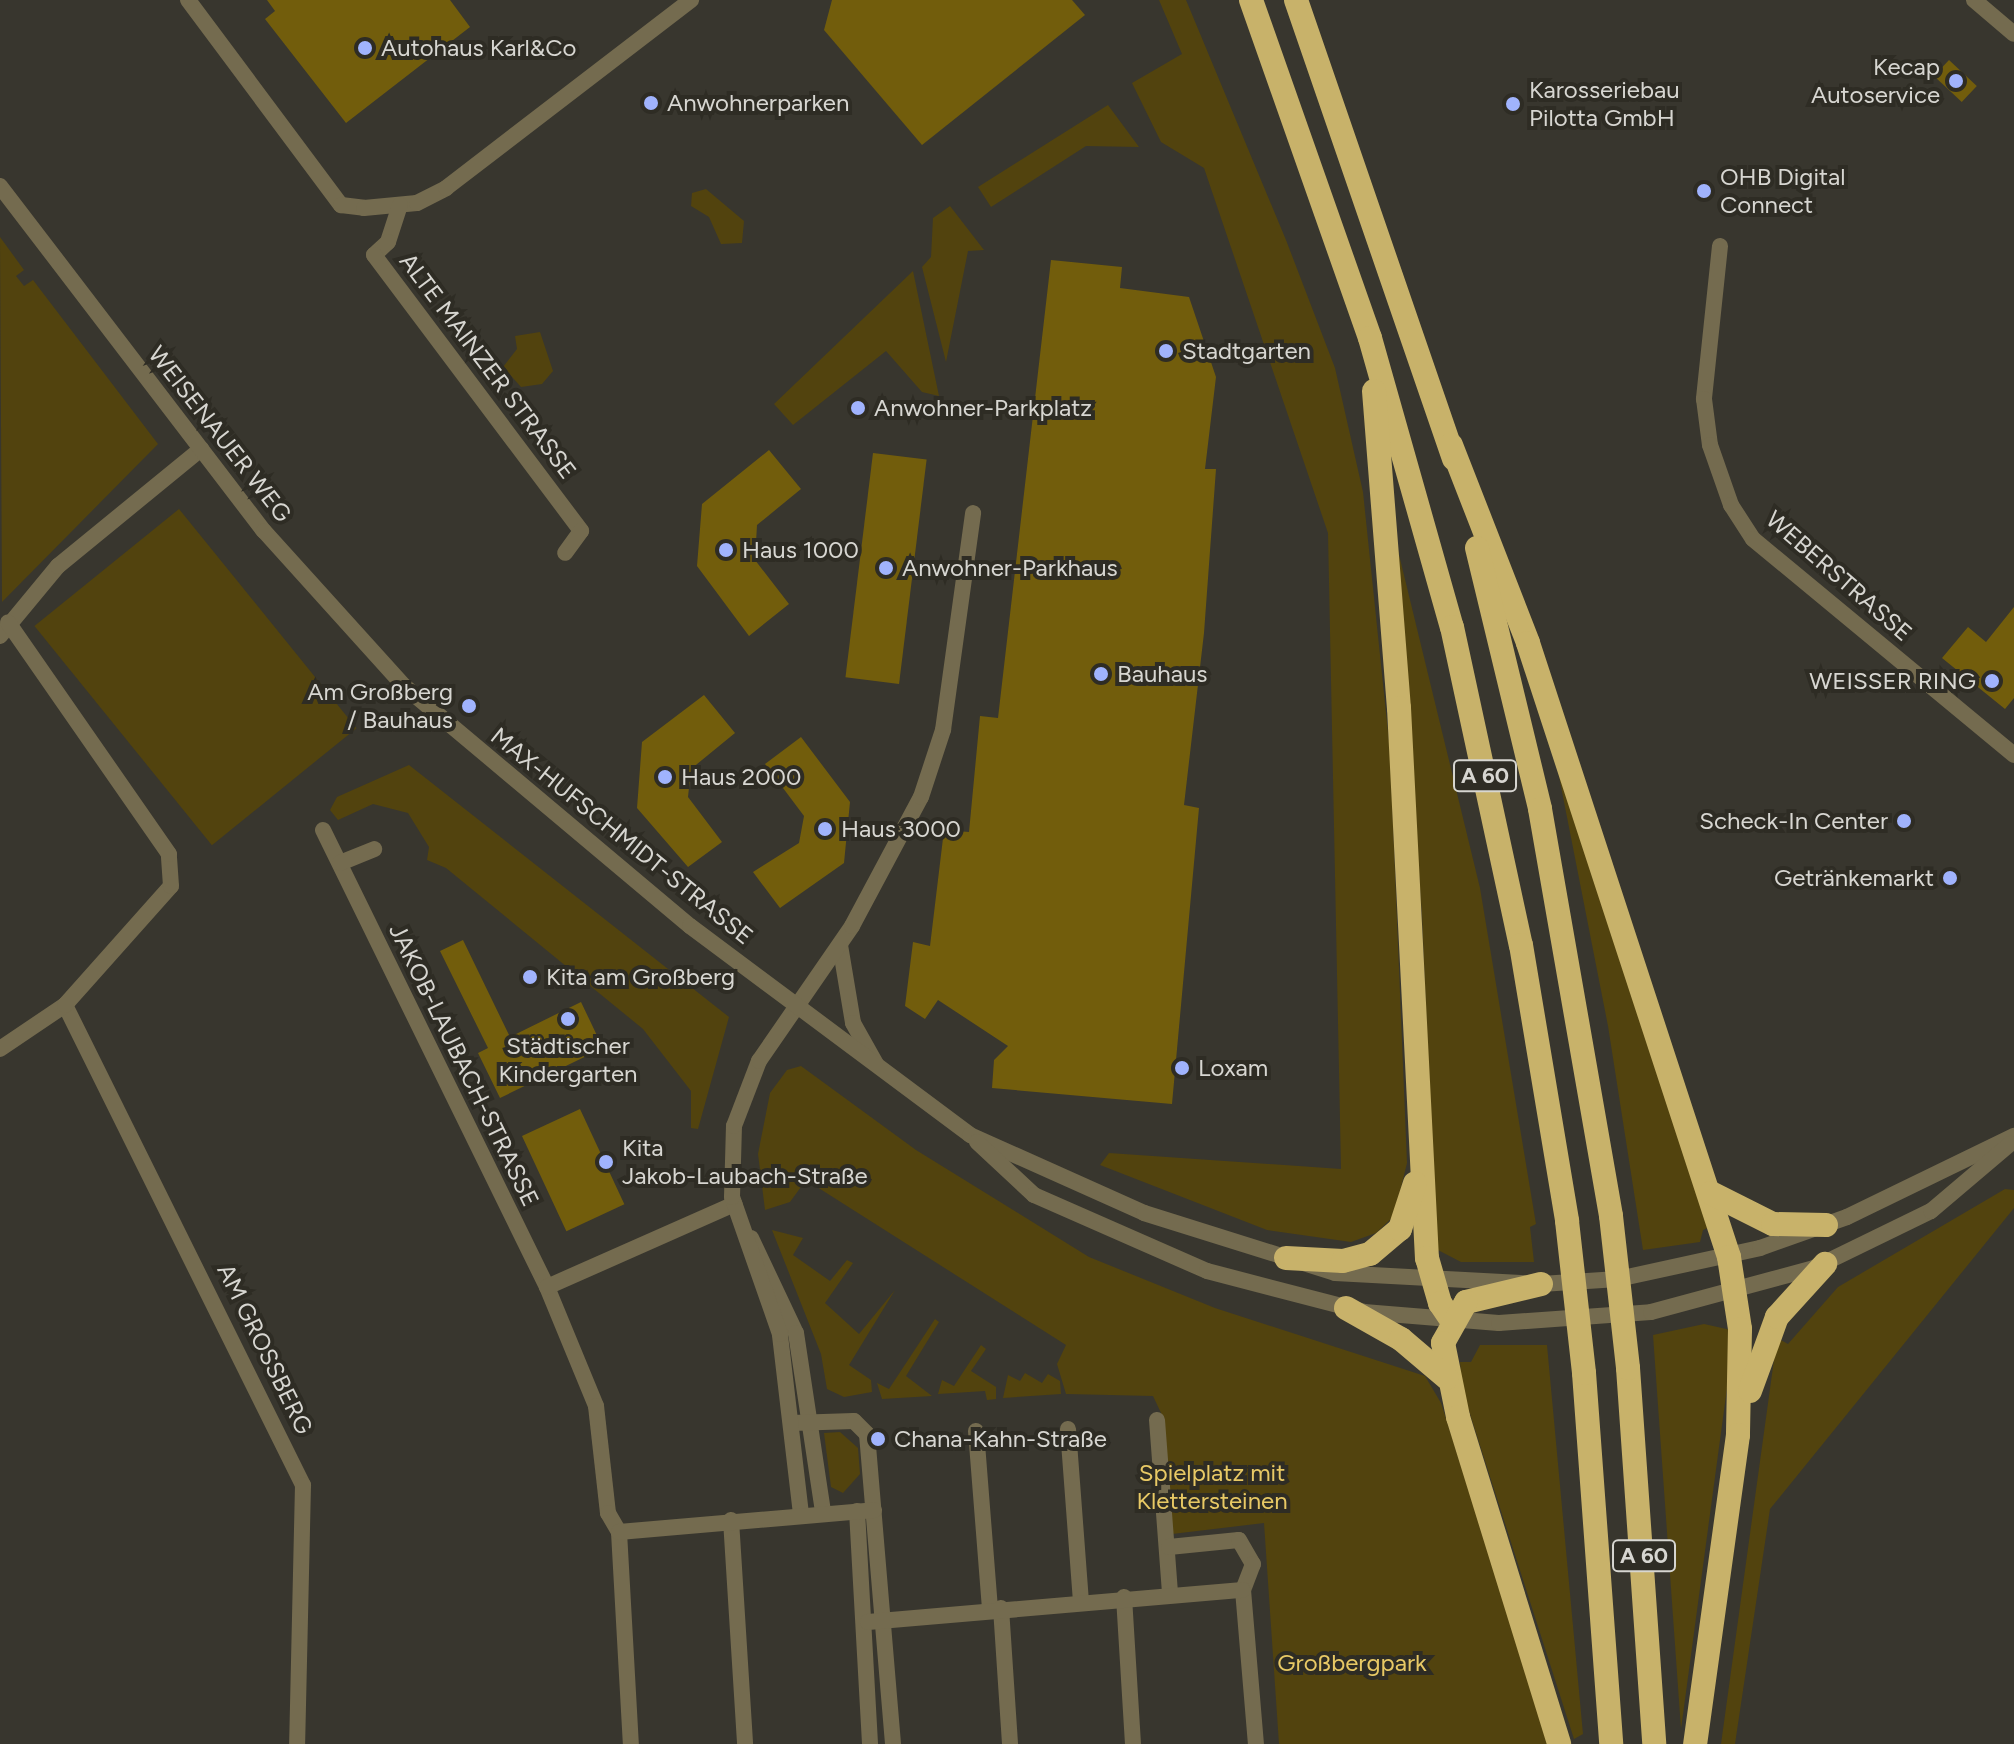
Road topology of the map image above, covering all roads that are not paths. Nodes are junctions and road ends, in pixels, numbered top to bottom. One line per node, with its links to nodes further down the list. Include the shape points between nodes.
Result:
1 (188, 0): 8 (street, via 341,205)
2 (691, 0): 8 (street, via 446,188)
3 (1251, 0): 10 (highway, A 60)
4 (1296, 0): 11 (highway, A 60)
5 (1974, 0): 6 (street)
6 (2014, 34)
7 (0, 186): 12 (street, WEISENAUER WEG)
8 (400, 205): 14 (street, ALTE MAINZER STRASSE, via 388,242 374,255 581,531)
9 (1720, 246): 17 (street, WEBERSTRASSE, via 1704,399 1710,445 1731,505 1753,539)
10 (1370, 338): 28 (highway, via 1399,708); 71 (highway, A 60, bridge, via 1452,627 1542,1059 1584,1373)
11 (1451, 445): 29 (highway, via 1528,643); 72 (highway, A 60, bridge, via 1540,809 1611,1216 1628,1368)
12 (201, 449): 15 (street, via 58,566); 16 (street, WEISENAUER WEG, via 326,605)
13 (973, 513): 21 (street, via 943,730 892,859)
14 (565, 553)
15 (4, 629): 22 (street, via 169,854 167,896)
16 (418, 698): 23 (street, MAX-HUFSCHMIDT-STRASSE)
17 (2014, 755)
18 (323, 830): 20 (street, JAKOB-LAUBACH-STRASSE)
19 (374, 849): 20 (street)
20 (340, 863): 38 (street, JAKOB-LAUBACH-STRASSE)
21 (840, 945): 23 (street); 25 (street, MAX-HUFSCHMIDT-STRASSE, via 853,1023)
22 (65, 1005): 24 (street); 62 (street, AM GROSSBERG, via 303,1485)
23 (798, 1009): 25 (street, MAX-HUFSCHMIDT-STRASSE); 30 (street, via 759,1061 741,1100 733,1138)
24 (0, 1049)
25 (884, 1075): 26 (street, MAX-HUFSCHMIDT-STRASSE)
26 (970, 1135): 34 (street, MAX-HUFSCHMIDT-STRASSE, via 1144,1213); 40 (street, MAX-HUFSCHMIDT-STRASSE, via 1034,1195 1109,1231 1258,1288)
27 (2014, 1138): 31 (street, MAX-HUFSCHMIDT-STRASSE); 35 (street, MAX-HUFSCHMIDT-STRASSE, via 1931,1211)
28 (1420, 1149): 34 (highway, via 1408,1212 1383,1246 1343,1261); 36 (highway)
29 (1711, 1193): 31 (highway, via 1773,1224); 33 (highway)
30 (734, 1204): 32 (street); 38 (street)
31 (1826, 1225): 33 (street, MAX-HUFSCHMIDT-STRASSE)
32 (743, 1228): 44 (street, via 790,1313); 45 (street, via 780,1334)
33 (1729, 1257): 37 (street, MAX-HUFSCHMIDT-STRASSE, via 1618,1279); 39 (highway)
34 (1286, 1258): 36 (street, MAX-HUFSCHMIDT-STRASSE, via 1335,1273)
35 (1825, 1264): 39 (street, MAX-HUFSCHMIDT-STRASSE); 48 (highway, via 1770,1329)
36 (1431, 1280): 37 (street, MAX-HUFSCHMIDT-STRASSE); 41 (highway)
37 (1541, 1284): 41 (highway, via 1471,1299)
38 (547, 1287): 53 (street, JAKOB-LAUBACH-STRASSE, via 596,1406 608,1513)
39 (1736, 1294): 41 (street, MAX-HUFSCHMIDT-STRASSE, via 1608,1317); 48 (highway, via 1742,1371)
40 (1346, 1308): 41 (street, MAX-HUFSCHMIDT-STRASSE); 42 (highway, via 1401,1339)
41 (1452, 1321): 42 (highway, via 1443,1343)
42 (1447, 1378): 70 (highway)
43 (1157, 1420): 54 (street)
44 (813, 1422): 45 (street); 49 (street, via 854,1421 864,1429); 50 (street)
45 (792, 1423): 51 (street)
46 (1068, 1429): 58 (street)
47 (976, 1431): 59 (street)
48 (1738, 1435): 73 (highway)
49 (866, 1510): 50 (street); 60 (street); 61 (street)
50 (823, 1512): 51 (street)
51 (801, 1514): 52 (street)
52 (731, 1520): 53 (street); 64 (street)
53 (619, 1532): 63 (street, JAKOB-LAUBACH-STRASSE)
54 (1169, 1547): 55 (street, via 1239,1540 1253,1564); 56 (street)
55 (1243, 1590): 56 (street); 69 (street)
56 (1170, 1592): 57 (street)
57 (1124, 1597): 58 (street); 68 (street)
58 (1081, 1600): 59 (street)
59 (995, 1608): 60 (street); 67 (street)
60 (886, 1621): 61 (street); 66 (street)
61 (868, 1622): 65 (street)
62 (297, 1744)
63 (631, 1744)
64 (745, 1744)
65 (870, 1744)
66 (893, 1744)
67 (1010, 1744)
68 (1133, 1744)
69 (1256, 1744)
70 (1559, 1744)
71 (1611, 1744)
72 (1654, 1744)
73 (1695, 1744)

